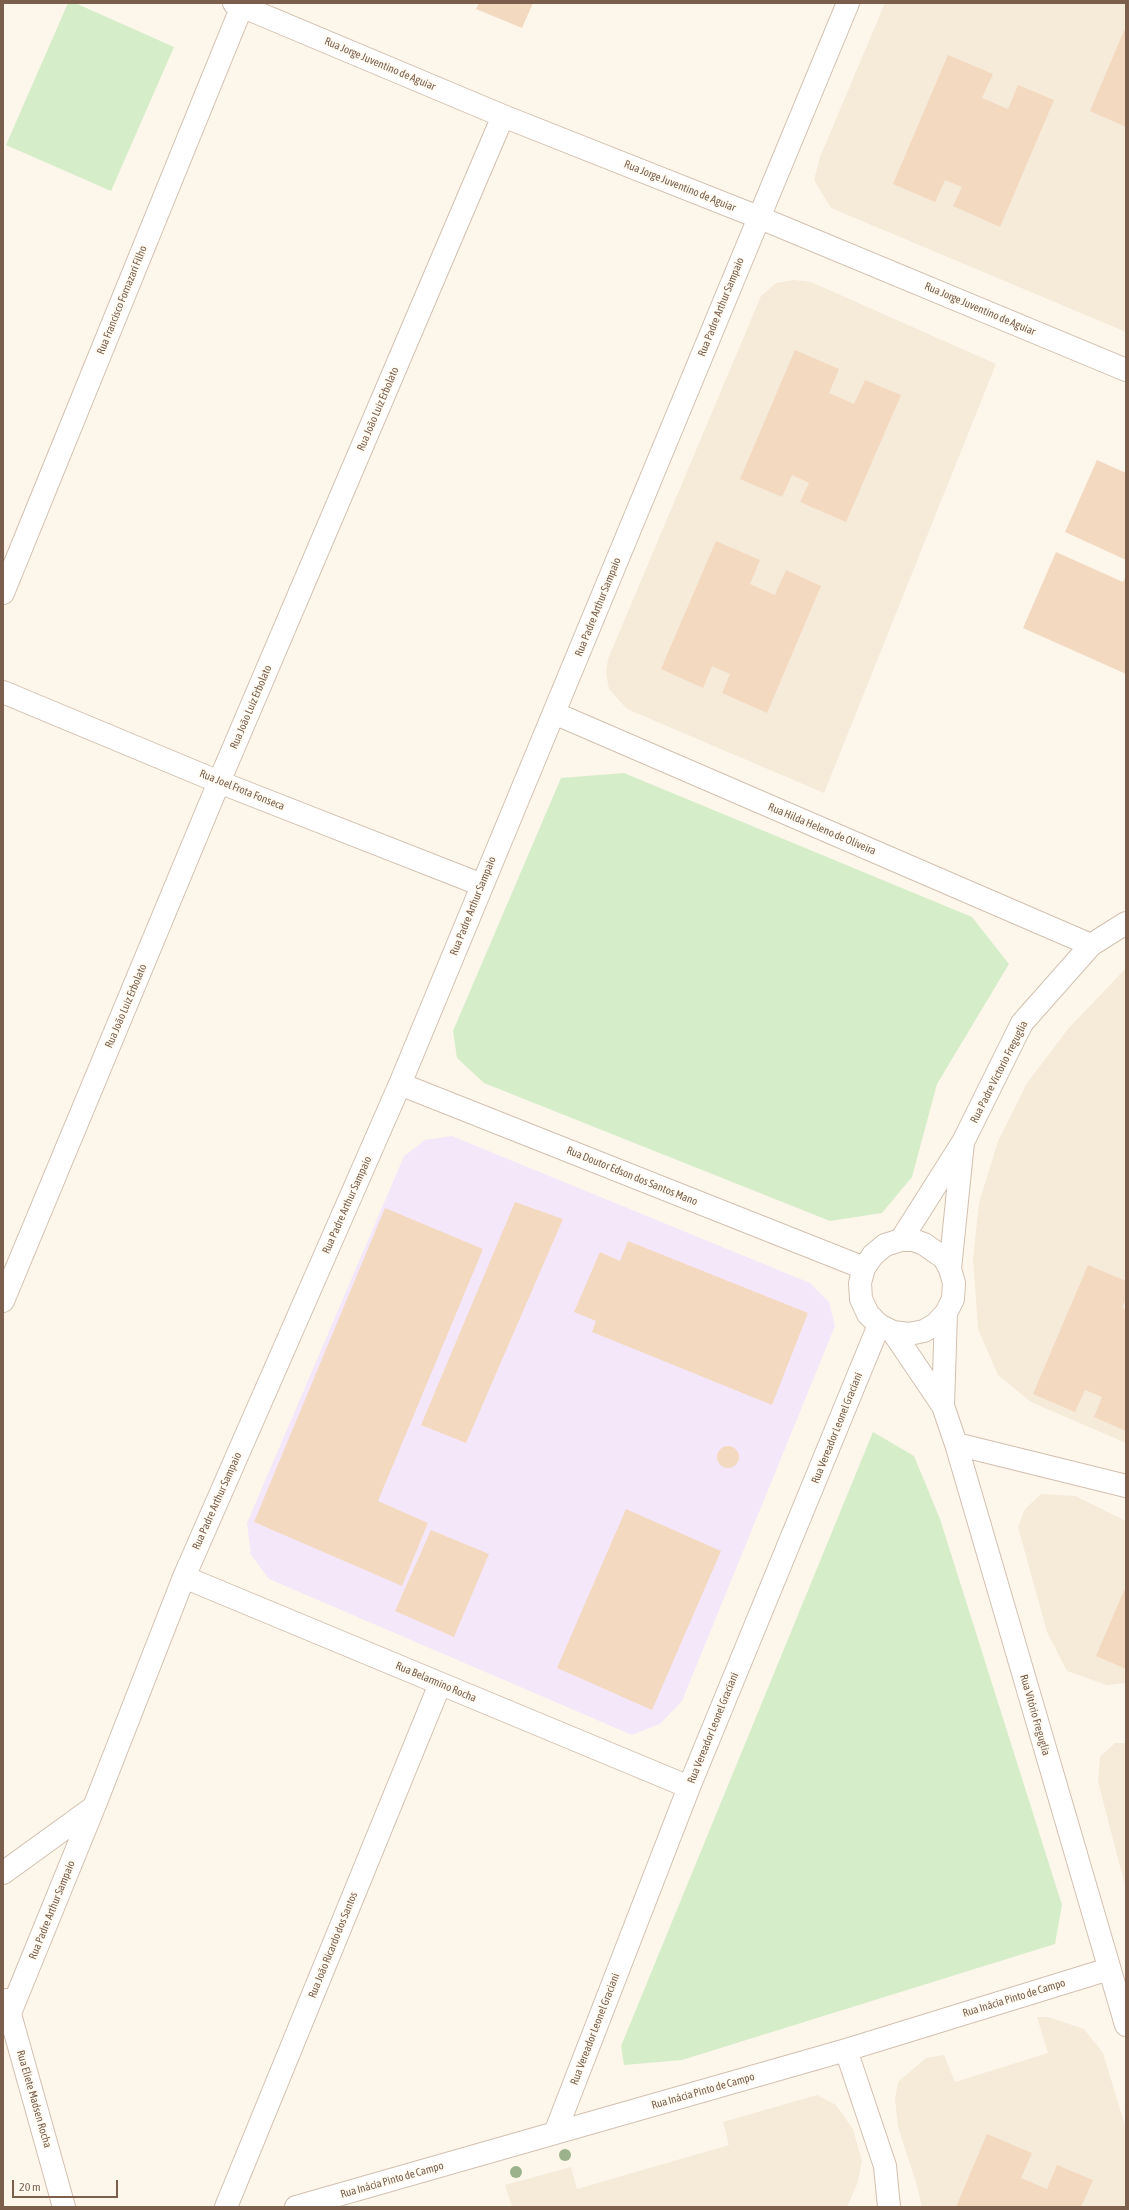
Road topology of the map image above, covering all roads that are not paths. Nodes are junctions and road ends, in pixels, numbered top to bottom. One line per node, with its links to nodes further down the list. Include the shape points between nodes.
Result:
1 (848, 3): 4 (street, Rua Padre Arthur Sampaio)
2 (238, 5): 3 (street, Rua Jorge Juventino de Aguiar); 6 (street, Rua Francisco Fornazari Filho)
3 (503, 116): 4 (street, Rua Jorge Juventino de Aguiar); 9 (street, Rua João Luiz Erbolato)
4 (758, 217): 5 (street, Rua Jorge Juventino de Aguiar); 8 (street, Rua Padre Arthur Sampaio)
5 (1126, 370)
6 (3, 593)
7 (3, 692): 9 (street, Rua Joel Frota Fonseca)
8 (554, 713): 10 (street, Rua Padre Arthur Sampaio); 12 (street, Rua Hilda Heleno de Oliveira)
9 (220, 782): 10 (street, Rua Joel Frota Fonseca); 18 (street, Rua João Luiz Erbolato)
10 (482, 885): 13 (street, Rua Padre Arthur Sampaio)
11 (1126, 923): 12 (street, Rua Padre Victorio Freguglia)
12 (1091, 946): 14 (street, Rua Padre Victorio Freguglia, via 1022,1023)
13 (400, 1084): 16 (street, Rua Doutor Edson dos Santos Mano); 24 (street, Rua Padre Arthur Sampaio)
14 (963, 1142): 15 (street, Rua Padre Victorio Freguglia); 17 (street, Rua Padre Victorio Freguglia)
15 (901, 1240): 16 (street, via 885,1245 873,1254); 17 (street, via 913,1240 924,1244 944,1258)
16 (864, 1268): 20 (street, via 860,1283 862,1299 868,1314)
17 (950, 1269): 19 (street, via 954,1284 953,1299)
18 (3, 1300)
19 (946, 1313): 20 (street, via 936,1324 924,1331 909,1334); 21 (street, Rua Vitório Freguglia)
20 (886, 1329): 21 (street, Rua Vitório Freguglia); 26 (street, Rua Vereador Leonel Graciani)
21 (943, 1406): 22 (street, Rua Vitório Freguglia)
22 (956, 1444): 23 (street); 29 (street, Rua Vitório Freguglia)
23 (1126, 1486)
24 (184, 1577): 25 (street, Rua Belarmino Rocha); 27 (street, Rua Padre Arthur Sampaio)
25 (440, 1684): 26 (street, Rua Belarmino Rocha); 37 (street, Rua João Ricardo dos Santos)
26 (689, 1787): 34 (street, Rua Vereador Leonel Graciani)
27 (94, 1807): 28 (street); 31 (street, Rua Padre Arthur Sampaio)
28 (3, 1873)
29 (1109, 1968): 32 (street, Rua Vitório Freguglia); 33 (street, Rua Inácia Pinto de Campo)
30 (3, 1991): 31 (street, Rua Eliete Madsen Rocha)
31 (10, 2014): 36 (street, Rua Eliete Madsen Rocha)
32 (1126, 2025)
33 (846, 2050): 34 (street, Rua Inácia Pinto de Campo); 38 (street, via 885,2166)
34 (555, 2133): 35 (street, Rua Inácia Pinto de Campo)
35 (300, 2206)
36 (64, 2207)
37 (226, 2207)
38 (889, 2207)

